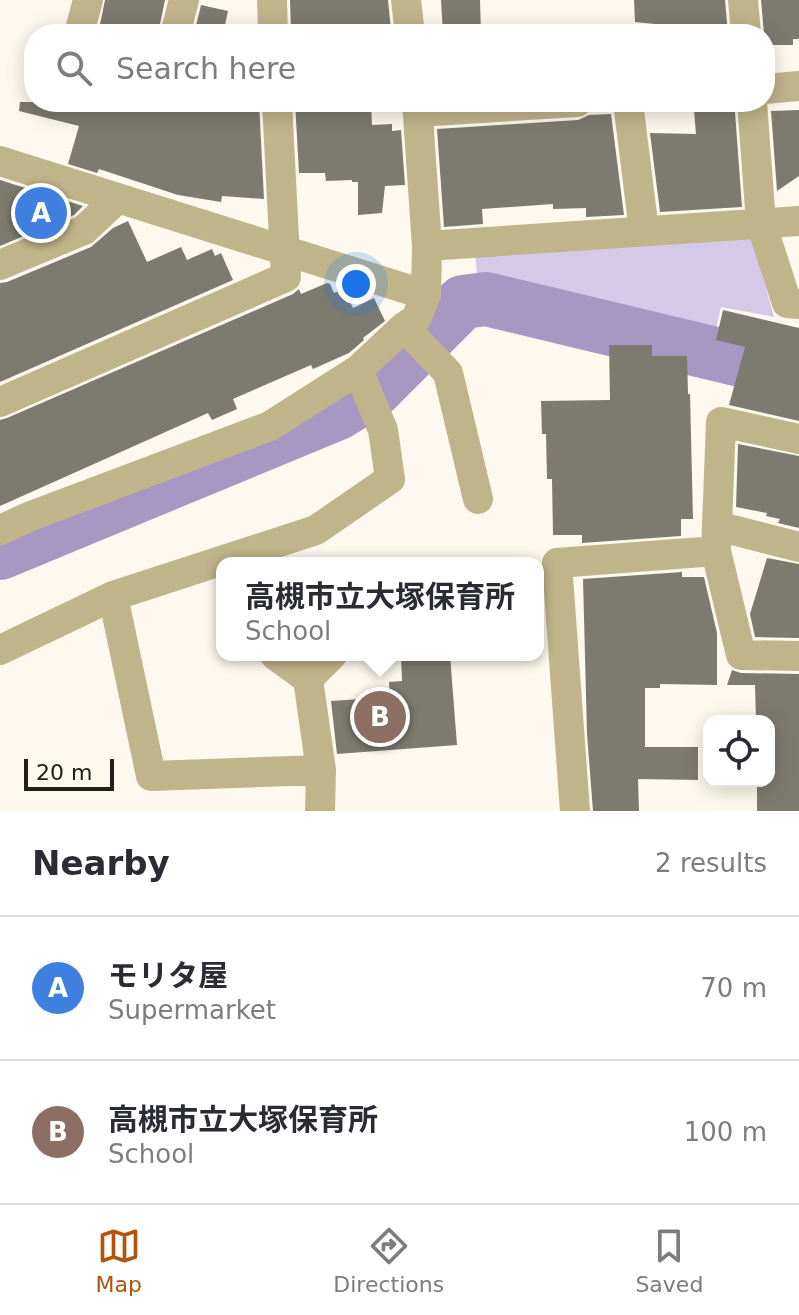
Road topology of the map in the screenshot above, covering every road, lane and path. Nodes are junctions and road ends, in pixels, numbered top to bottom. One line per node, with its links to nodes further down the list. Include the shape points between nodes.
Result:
1 (88, 0): 6 (street)
2 (184, 0): 7 (street)
3 (272, 0): 8 (street)
4 (406, 0): 9 (street)
5 (743, 0): 10 (street)
6 (82, 24)
7 (178, 24)
8 (273, 24)
9 (409, 24)
10 (745, 24)
11 (799, 86): 12 (street)
12 (775, 88)
13 (277, 112): 23 (street)
14 (417, 112): 22 (street)
15 (629, 112): 21 (street)
16 (753, 112): 20 (street)
17 (0, 161): 18 (street)
18 (118, 198): 23 (street); 24 (street, via 84,230)
19 (799, 221): 20 (street)
20 (761, 223): 21 (street); 26 (street, via 787,303)
21 (644, 231): 22 (street)
22 (427, 246): 25 (street)
23 (284, 249): 25 (street); 29 (street, via 286,277)
24 (0, 265)
25 (426, 295): 27 (street)
26 (799, 304)
27 (413, 337): 28 (street); 31 (street, via 448,373)
28 (358, 370): 32 (street, via 270,426); 35 (street, via 383,430 390,479 316,530)
29 (0, 402)
30 (799, 439): 33 (street, via 721,422)
31 (478, 499)
32 (0, 530)
33 (716, 538): 34 (street); 39 (street, via 741,655); 45 (street, via 557,563)
34 (799, 547)
35 (233, 557)
36 (216, 563): 37 (street)
37 (113, 596): 38 (street); 43 (street, via 151,776)
38 (0, 650)
39 (799, 656)
40 (283, 661): 42 (street)
41 (326, 661): 42 (street)
42 (308, 679): 43 (street)
43 (321, 770): 44 (street)
44 (320, 811)
45 (575, 811)

